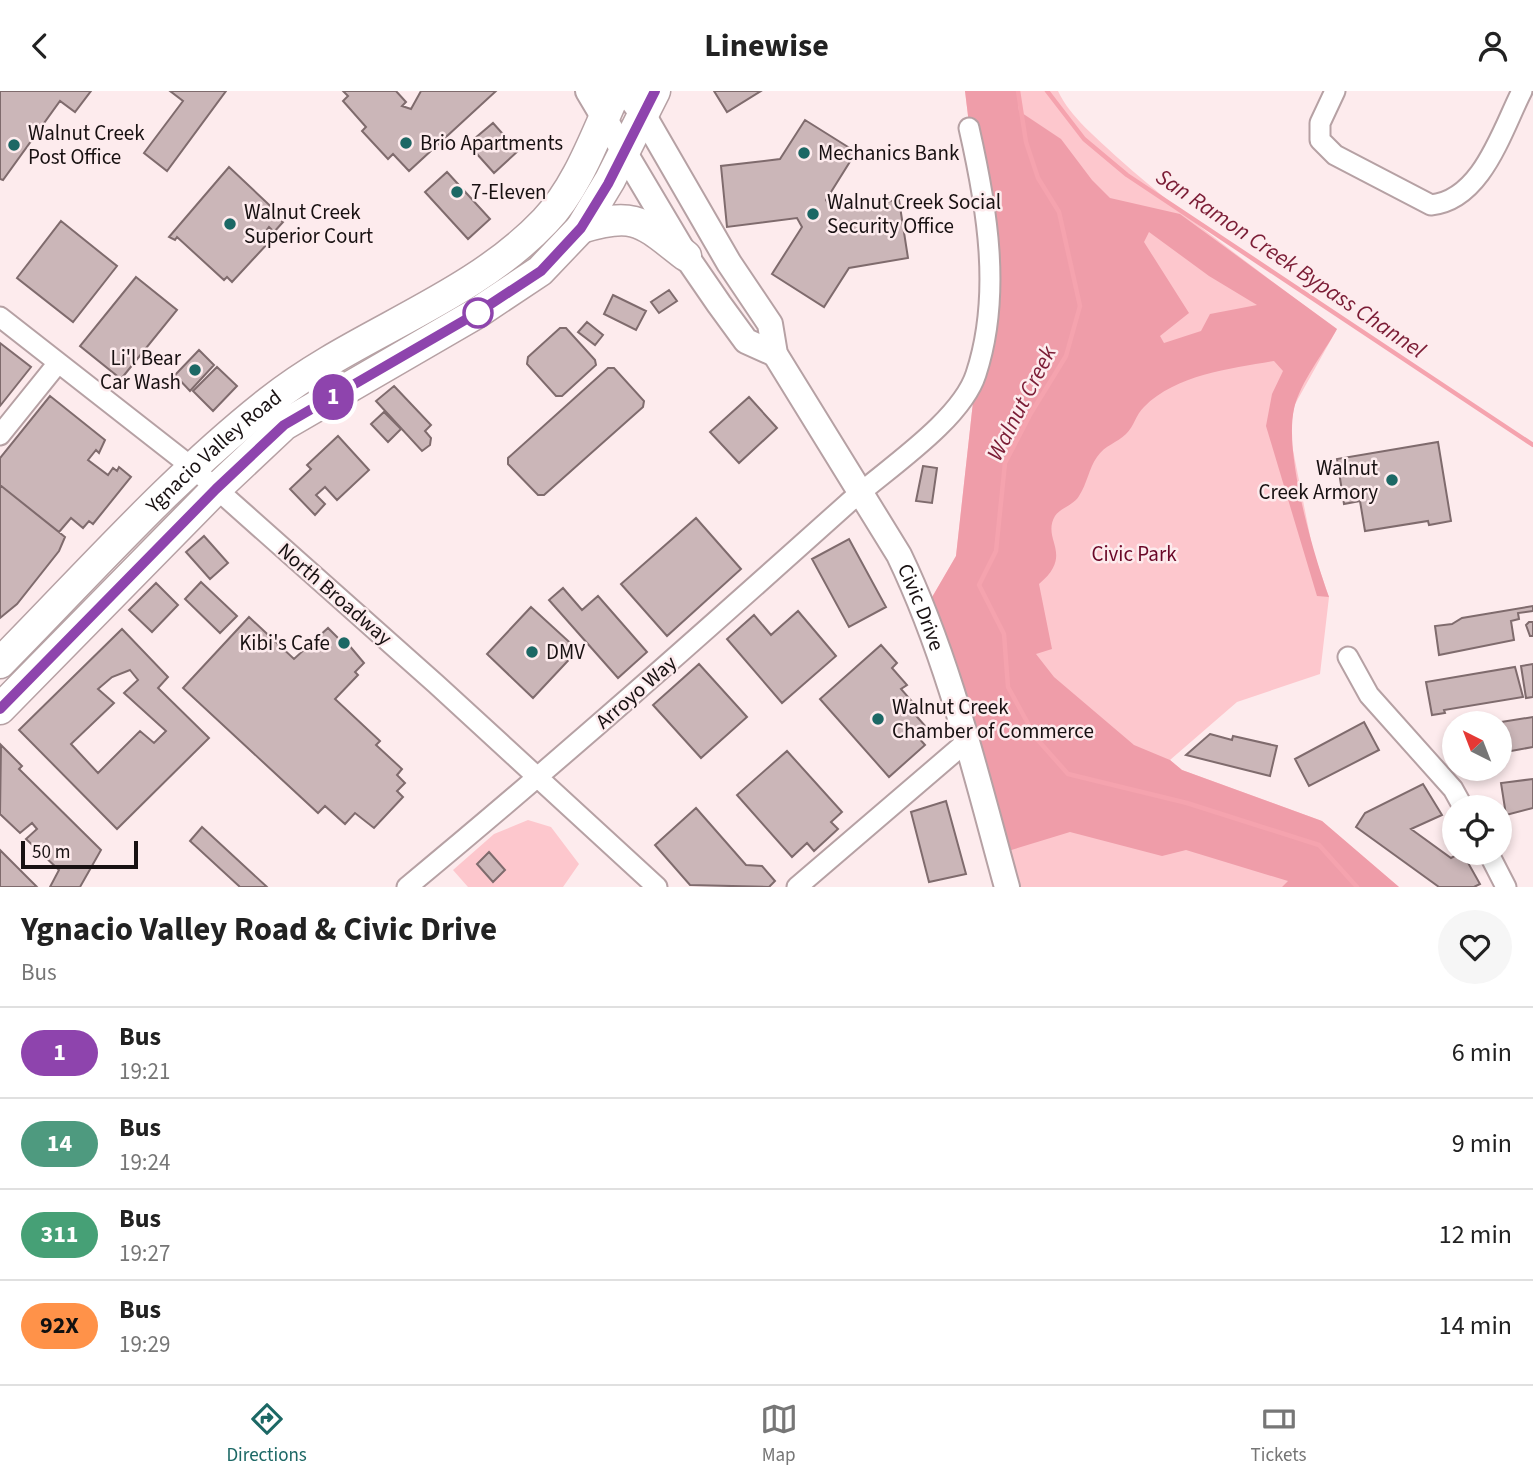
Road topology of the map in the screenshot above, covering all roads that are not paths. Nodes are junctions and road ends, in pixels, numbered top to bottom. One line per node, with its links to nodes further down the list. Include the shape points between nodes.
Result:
1 (588, 91): 6 (main road)
2 (625, 91): 5 (main road, Civic Drive)
3 (1335, 91): 4 (street, via 1320,123 1320,140 1335,155 1431,205 1456,198 1470,187)
4 (1522, 91)
5 (649, 103): 8 (highway, Ygnacio Valley Road); 12 (main road, Civic Drive, via 729,263 770,324)
6 (610, 104): 8 (main road); 15 (highway, Ygnacio Valley Road, via 546,221 506,255 272,400)
7 (969, 128): 17 (street, Arroyo Way, via 984,197 991,304 976,375 957,410)
8 (625, 152): 9 (highway, Ygnacio Valley Road); 10 (main road)
9 (581, 228): 10 (highway, via 625,218 652,230); 16 (highway, Ygnacio Valley Road, via 541,271 284,425)
10 (686, 255): 12 (main road, via 746,341)
11 (0, 317): 13 (street, North Broadway)
12 (775, 354): 17 (main road, Civic Drive)
13 (58, 363): 14 (street); 15 (street, North Broadway)
14 (0, 435)
15 (193, 468): 16 (street, North Broadway); 19 (highway, Ygnacio Valley Road)
16 (216, 489): 20 (highway, Ygnacio Valley Road); 22 (street, North Broadway)
17 (860, 492): 21 (main road, Civic Drive, via 915,589 938,647); 22 (street, Arroyo Way)
18 (1348, 657): 23 (street, via 1369,695)
19 (0, 663)
20 (0, 709)
21 (965, 743): 27 (street); 28 (main road, Civic Drive)
22 (536, 778): 25 (street, Arroyo Way); 26 (street, North Broadway)
23 (1456, 795)
24 (1495, 865): 29 (street)
25 (407, 887)
26 (657, 887)
27 (797, 887)
28 (1007, 887)
29 (1506, 887)

